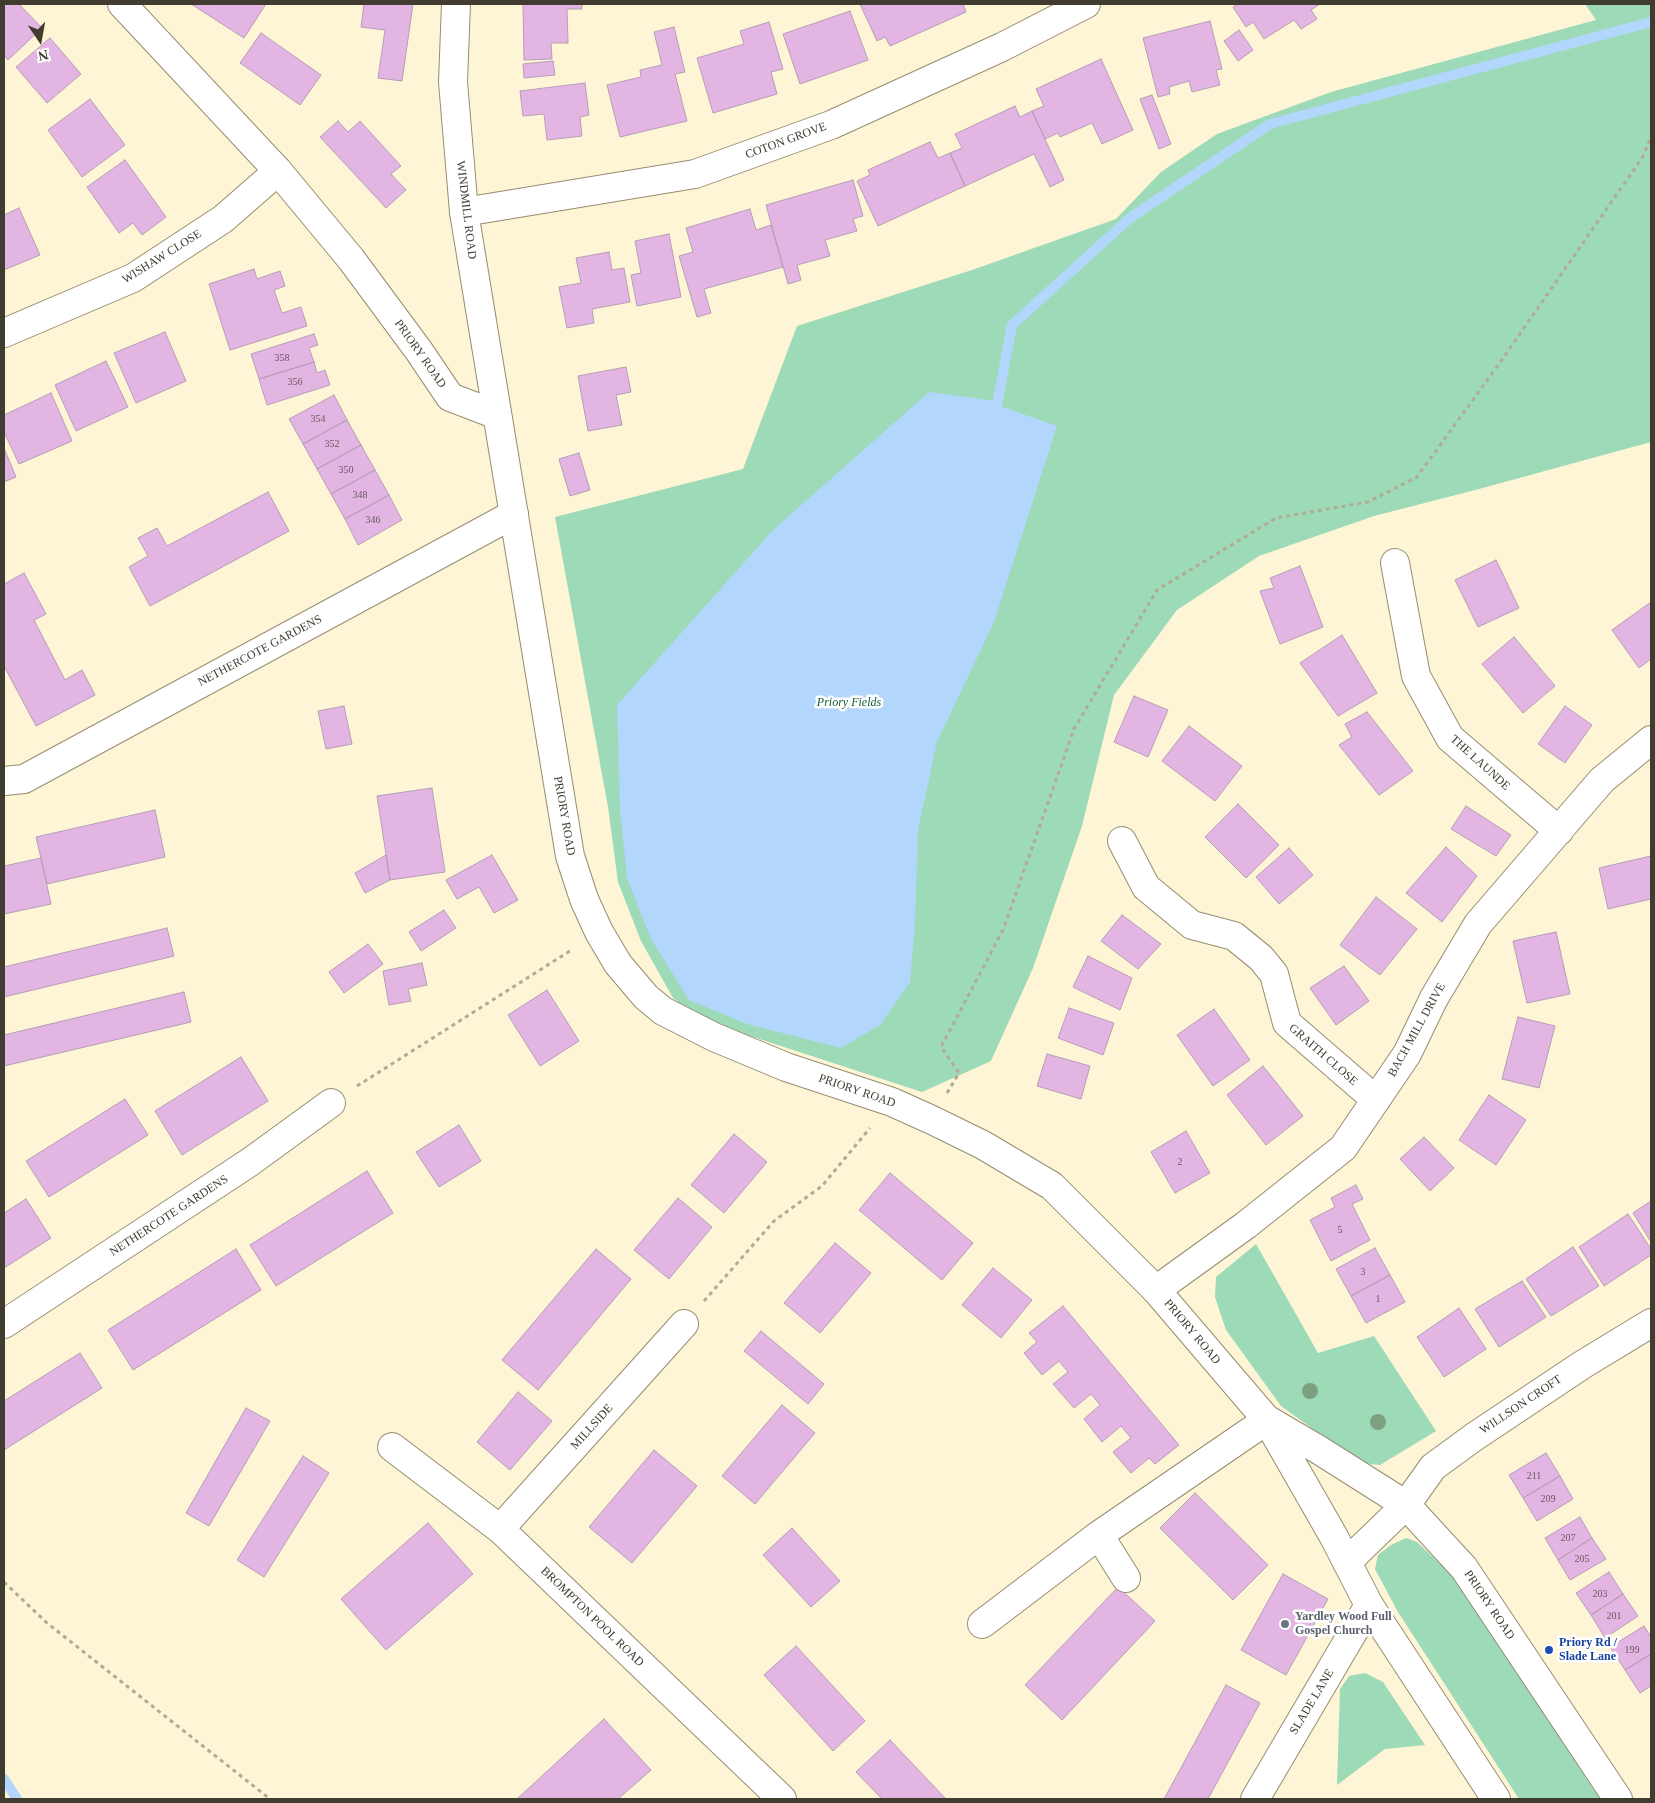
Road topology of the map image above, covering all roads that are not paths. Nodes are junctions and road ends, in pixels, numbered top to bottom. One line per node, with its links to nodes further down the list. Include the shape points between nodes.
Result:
1 (122, 4): 4 (street, PRIORY ROAD)
2 (456, 4): 5 (street, WINDMILL ROAD, via 452,82)
3 (1086, 4): 5 (street, COTON GROVE, via 1002,47 831,125 695,174)
4 (278, 171): 6 (street, WISHAW CLOSE, via 223,219 133,278); 7 (street, PRIORY ROAD, via 351,259 450,397)
5 (464, 212): 7 (street, WINDMILL ROAD)
6 (4, 334)
7 (497, 415): 8 (street, PRIORY ROAD)
8 (514, 514): 11 (street, NETHERCOTE GARDENS, via 24,779); 16 (street, PRIORY ROAD, via 570,856 584,900 618,964 646,997 663,1011 777,1063 892,1102 983,1145 1052,1186)
9 (1395, 563): 12 (street, THE LAUNDE, via 1416,676 1450,738)
10 (1651, 740): 12 (street, BACH MILL DRIVE, via 1602,780)
11 (4, 782)
12 (1558, 831): 14 (street, BACH MILL DRIVE, via 1478,924 1434,998 1407,1054)
13 (1122, 841): 14 (street, GRAITH CLOSE, via 1146,887 1192,925 1234,936 1261,958 1274,974 1287,1023)
14 (1376, 1100): 16 (street, BACH MILL DRIVE, via 1343,1148 1261,1214)
15 (331, 1103): 18 (street, NETHERCOTE GARDENS, via 250,1162)
16 (1156, 1290): 20 (street, PRIORY ROAD)
17 (1651, 1323): 22 (street, WILLSON CROFT, via 1582,1364 1474,1437 1434,1467)
18 (4, 1324)
19 (684, 1324): 23 (street, MILLSIDE)
20 (1267, 1420): 22 (street, PRIORY ROAD); 24 (street); 25 (street, PRIORY ROAD)
21 (392, 1447): 23 (street, BROMPTON POOL ROAD)
22 (1406, 1505): 25 (street, WILLSON CROFT); 32 (street, PRIORY ROAD, via 1464,1568)
23 (500, 1529): 29 (street, BROMPTON POOL ROAD)
24 (1099, 1535): 26 (street); 28 (street)
25 (1347, 1562): 27 (street, PRIORY ROAD)
26 (1126, 1578)
27 (1369, 1605): 30 (street, SLADE LANE); 31 (street, PRIORY ROAD)
28 (982, 1624)
29 (766, 1794)
30 (1255, 1799)
31 (1496, 1799)
32 (1618, 1799)

